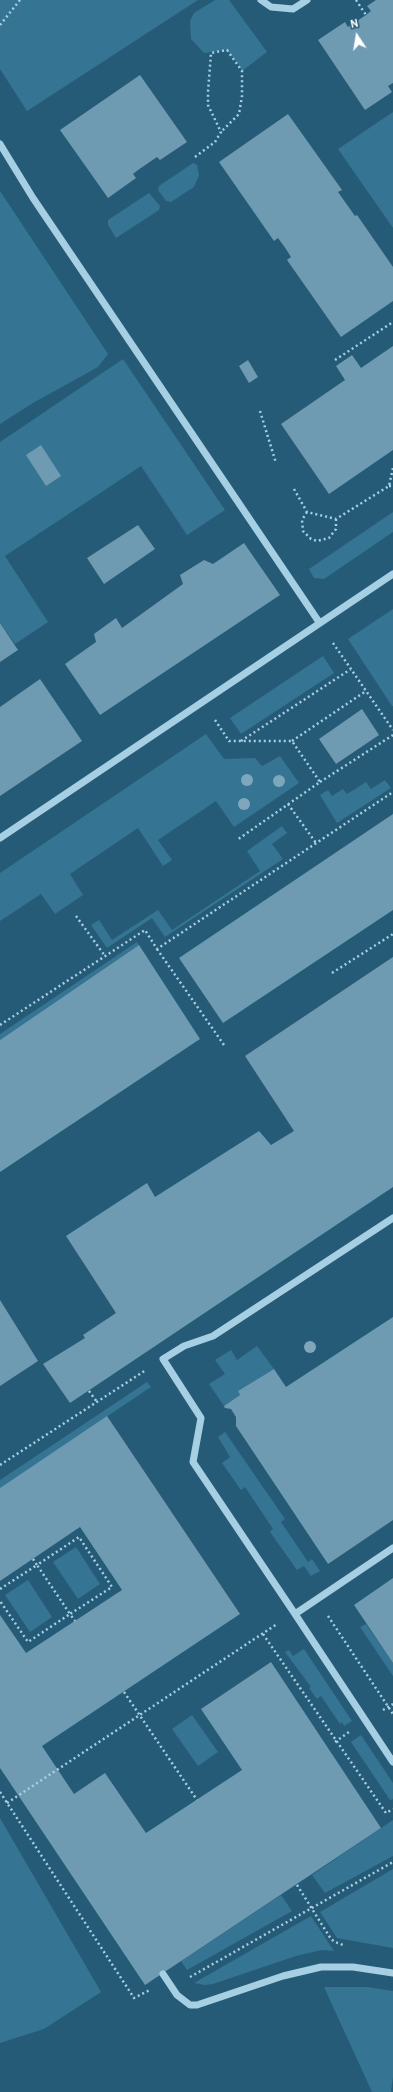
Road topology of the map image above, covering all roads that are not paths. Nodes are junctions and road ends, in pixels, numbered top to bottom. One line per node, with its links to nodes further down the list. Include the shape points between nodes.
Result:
1 (261, 0): 2 (street, via 271,7 293,9)
2 (307, 0)
3 (0, 144): 5 (street, via 33,198)
4 (393, 574): 5 (street)
5 (319, 622): 6 (street)
6 (0, 838)
7 (393, 1218): 9 (street, via 213,1336 184,1346 163,1359 202,1418 193,1462)
8 (393, 1548): 9 (street)
9 (295, 1614): 10 (street)
10 (393, 1762)
11 (393, 1973): 12 (street, via 353,1967 321,1967 283,1976 197,2005 190,2005 184,2000)
12 (163, 1974)

